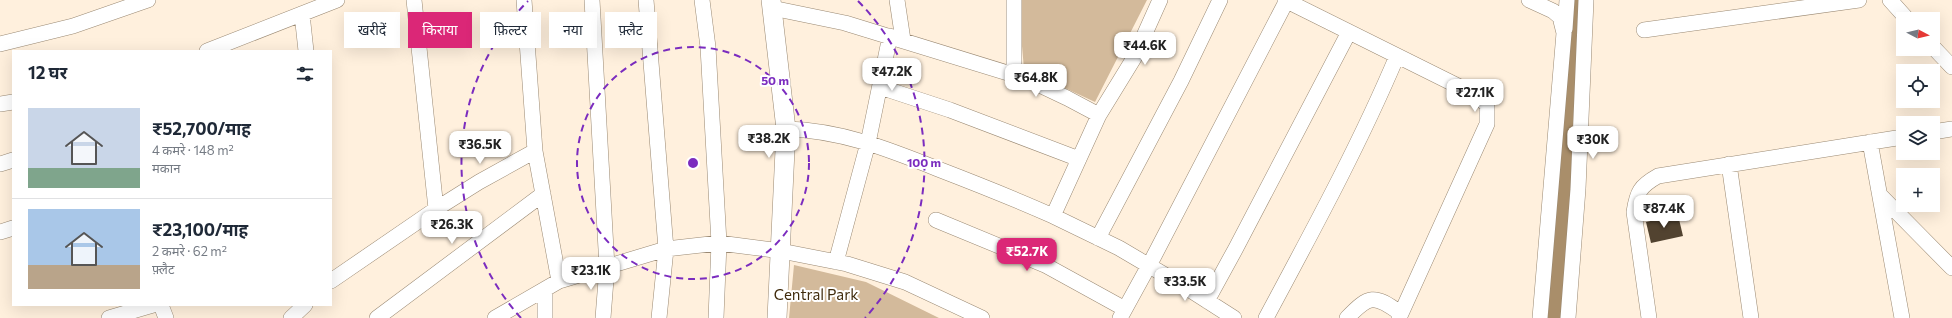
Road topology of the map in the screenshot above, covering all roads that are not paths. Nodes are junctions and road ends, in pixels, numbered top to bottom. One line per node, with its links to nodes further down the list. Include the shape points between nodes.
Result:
1 (148, 0): 25 (street, via 73,26)
2 (336, 0): 20 (street)
3 (414, 0): 49 (street)
4 (524, 0): 42 (street)
5 (592, 0): 60 (street)
6 (646, 0): 56 (street)
7 (702, 0): 55 (street, via 708,47)
8 (898, 0): 24 (street)
9 (1014, 0): 31 (street)
10 (1160, 0): 35 (street, via 1134,58)
11 (1220, 0): 54 (street, via 1181,81)
12 (1286, 0): 22 (street); 59 (street)
13 (1529, 0): 23 (street, via 1560,17)
14 (1566, 0): 23 (street)
15 (1586, 0): 86 (street, via 1578,189)
16 (1859, 0): 21 (street)
17 (1890, 0): 19 (street)
18 (771, 4): 24 (street); 37 (street)
19 (1901, 12)
20 (302, 14): 26 (street); 27 (street)
21 (1644, 30)
22 (1348, 32): 29 (street); 65 (street)
23 (1564, 33): 85 (street)
24 (897, 38): 31 (street); 32 (street)
25 (0, 44)
26 (210, 50)
27 (306, 50)
28 (1940, 54): 30 (street)
29 (1397, 56): 70 (street, via 1478,96 1488,105 1487,124); 83 (street, via 1332,195)
30 (1952, 67)
31 (1014, 76): 35 (street, via 1027,79)
32 (880, 87): 41 (street); 43 (street, via 950,110)
33 (12, 102): 34 (street)
34 (0, 104)
35 (1099, 115): 43 (street)
36 (1952, 129): 38 (street)
37 (786, 130): 41 (street, via 810,130 848,136); 57 (street)
38 (1940, 131)
39 (1896, 138): 40 (street)
40 (1870, 142): 46 (street); 48 (street)
41 (868, 143): 50 (street); 58 (street)
42 (536, 151): 47 (street); 49 (street)
43 (1079, 159): 50 (street)
44 (12, 160): 45 (street)
45 (0, 164)
46 (1729, 164): 87 (street, via 1658,176 1644,183 1636,197 1634,212); 88 (street)
47 (543, 194): 63 (street); 74 (street)
48 (1880, 195): 61 (street); 89 (street)
49 (436, 209): 62 (street)
50 (1053, 216): 54 (street)
51 (936, 220): 69 (street, via 1045,265)
52 (12, 228): 53 (street)
53 (0, 232)
54 (1098, 238): 59 (street)
55 (719, 243): 56 (street); 57 (street); 79 (street)
56 (666, 249): 60 (street); 78 (street)
57 (781, 251): 58 (street); 80 (street)
58 (836, 262): 81 (street, via 905,282)
59 (1150, 265): 65 (street); 69 (street)
60 (607, 267): 63 (street); 77 (street)
61 (1952, 268)
62 (332, 280)
63 (558, 281): 64 (street)
64 (545, 289): 75 (street); 76 (street)
65 (1207, 301): 82 (street)
66 (150, 306): 71 (street)
67 (161, 306): 72 (street)
68 (304, 306): 73 (street)
69 (1123, 314)
70 (1399, 315): 84 (street, via 1383,301 1375,299 1362,302)
71 (109, 318)
72 (166, 318)
73 (291, 318)
74 (377, 318)
75 (495, 318)
76 (545, 318)
77 (603, 318)
78 (659, 318)
79 (716, 318)
80 (777, 318)
81 (982, 318)
82 (1234, 318)
83 (1266, 318)
84 (1347, 318)
85 (1540, 318)
86 (1568, 318)
87 (1649, 318)
88 (1751, 318)
89 (1902, 318)

